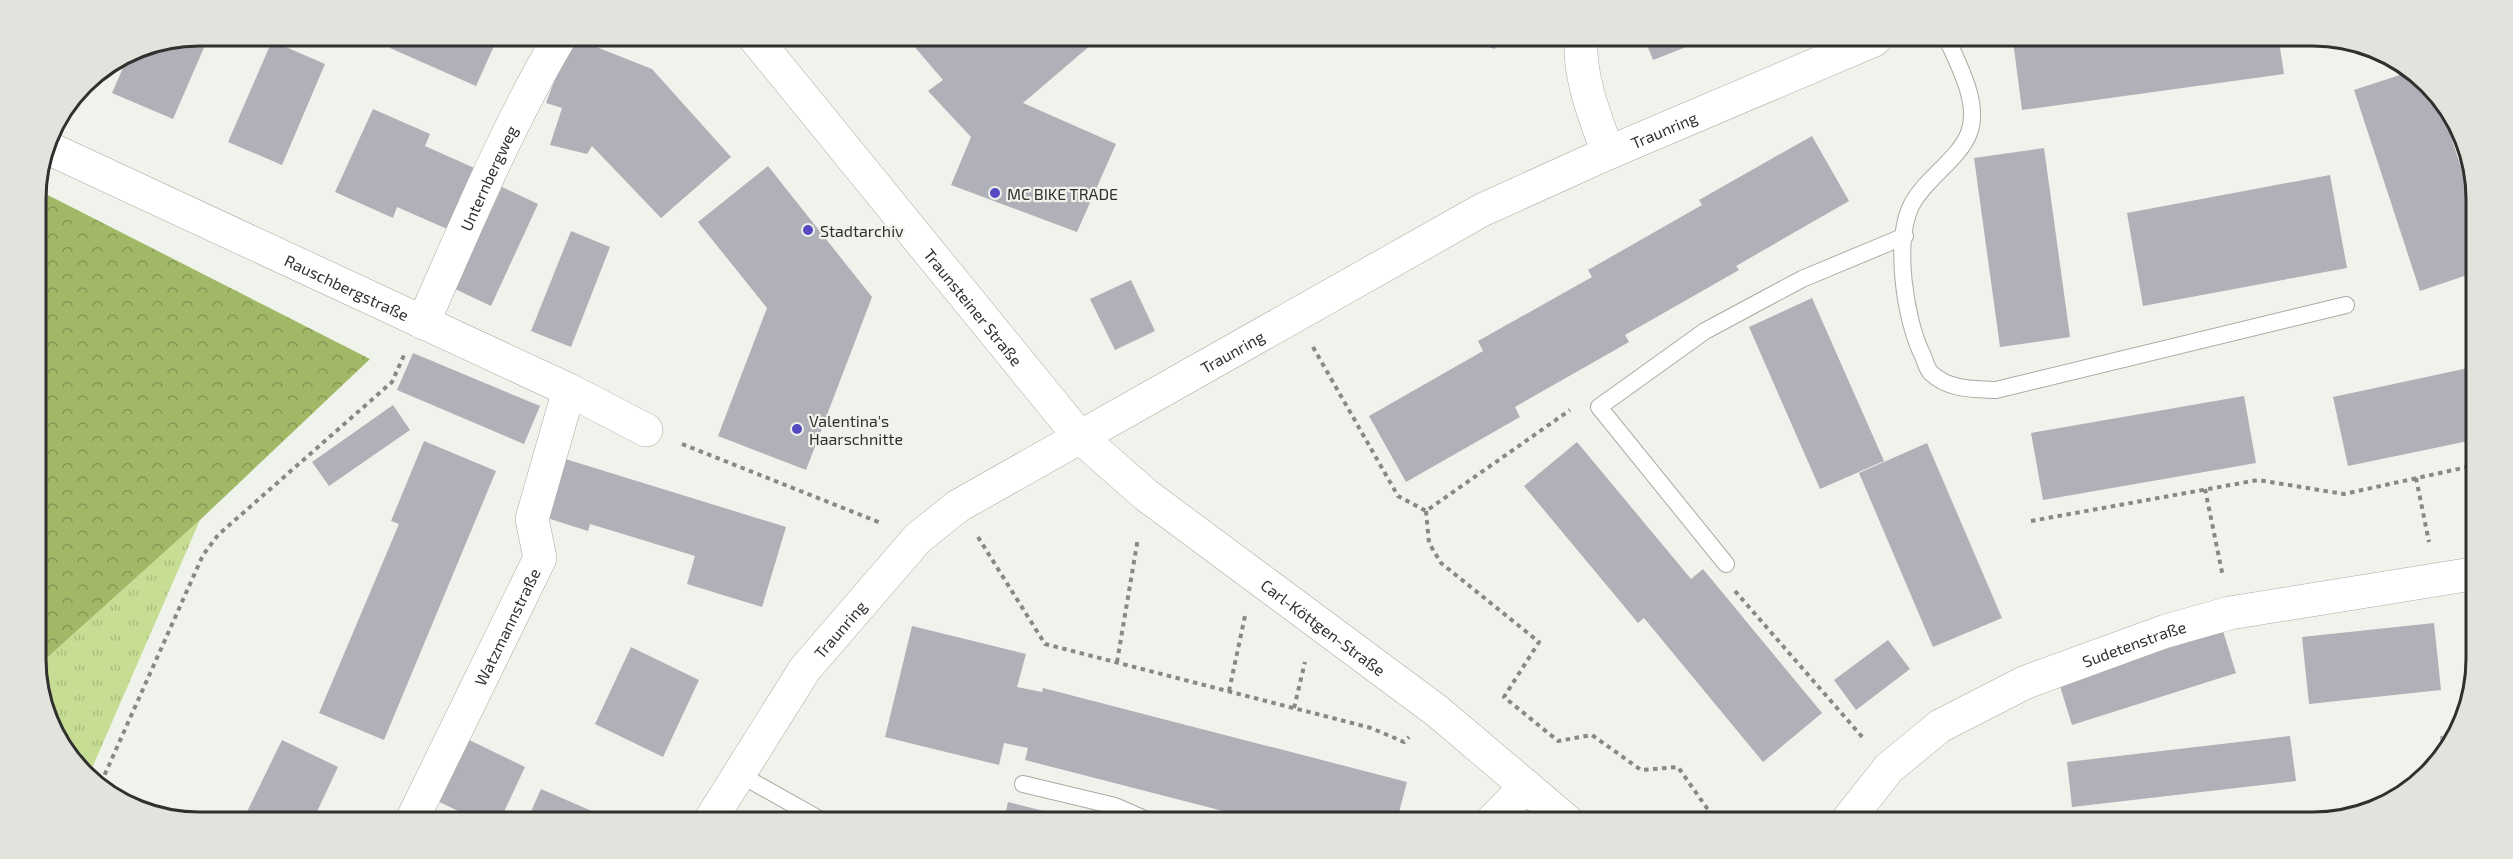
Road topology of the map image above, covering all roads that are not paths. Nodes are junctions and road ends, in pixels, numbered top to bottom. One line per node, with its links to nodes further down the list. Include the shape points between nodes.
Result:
1 (554, 47): 10 (street, Unternbergweg, via 493,165)
2 (761, 47): 13 (street, Traunsteiner Straße)
3 (1580, 47): 7 (street, via 1588,98)
4 (1858, 47): 7 (street, Traunring)
5 (1950, 47): 8 (lane, via 1972,112 1969,133 1911,206)
6 (55, 151): 10 (street, Rauschbergstraße)
7 (1608, 153): 13 (street, Traunring, via 1482,210)
8 (1905, 236): 9 (lane, via 1902,263 1906,306 1917,346 1930,372 1956,388 1996,390); 14 (lane, via 1802,279 1705,331 1599,407)
9 (2346, 305)
10 (423, 323): 11 (street, Rauschbergstraße)
11 (569, 390): 12 (street, Rauschbergstraße); 19 (street, Watzmannstraße, via 532,519 540,558)
12 (646, 430)
13 (1079, 436): 16 (street, Traunring, via 958,506 918,538 805,669); 18 (street, Carl-Köttgen-Straße, via 1146,495 1437,711)
14 (1726, 564)
15 (2466, 575): 25 (street, Sudetenstraße, via 2230,613 2166,631 2026,682 1940,726 1889,768)
16 (739, 774): 20 (street, Traunring); 21 (lane)
17 (1023, 784): 22 (lane)
18 (1526, 786): 23 (street); 24 (street, Carl-Köttgen-Straße)
19 (415, 812)
20 (715, 812)
21 (807, 812)
22 (1129, 812)
23 (1500, 812)
24 (1557, 812)
25 (1855, 812)

